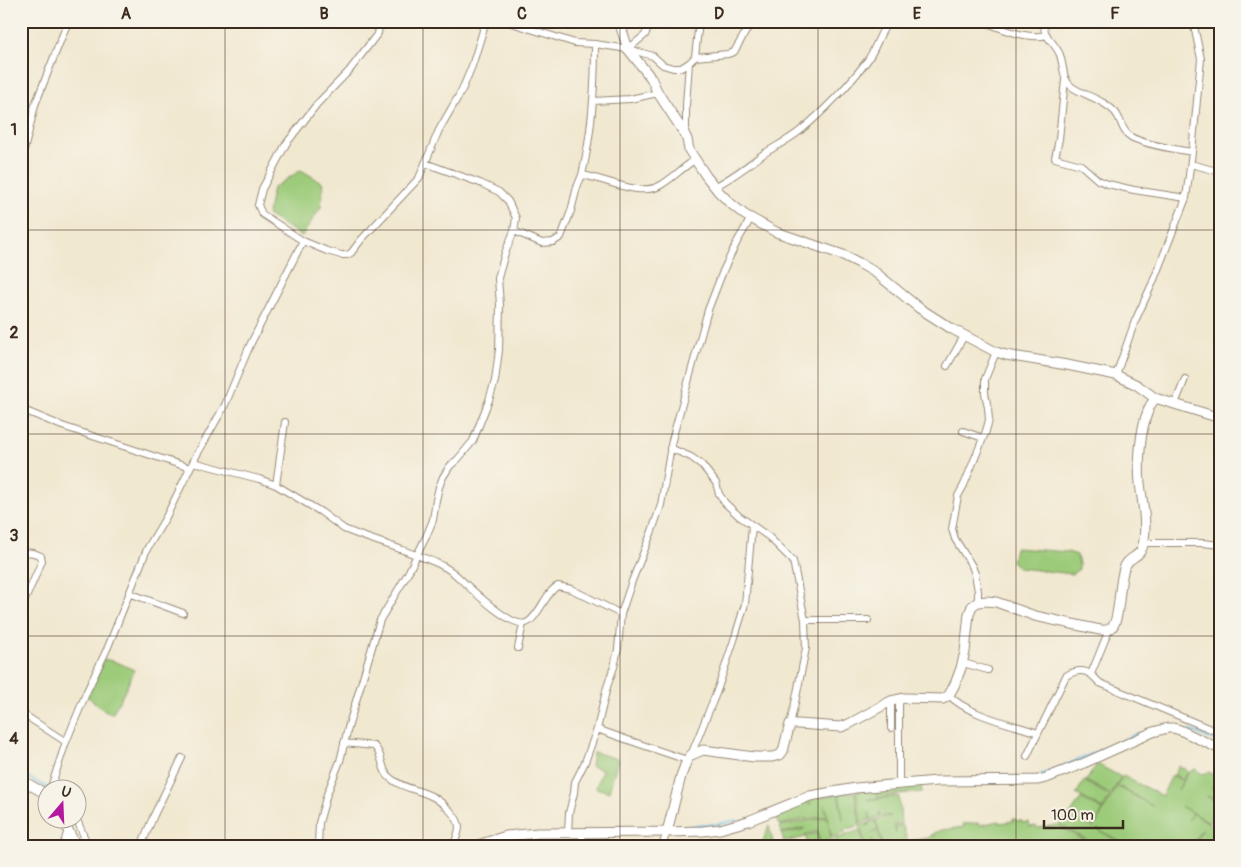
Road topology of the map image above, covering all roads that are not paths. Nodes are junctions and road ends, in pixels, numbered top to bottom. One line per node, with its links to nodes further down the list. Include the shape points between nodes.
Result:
1 (70, 21): 24 (street, via 35,105)
2 (380, 21): 33 (street, via 378,33 349,72 317,104 286,144 262,188 258,205 262,214)
3 (486, 21): 25 (street, via 462,90)
4 (505, 21): 14 (street, via 575,43)
5 (619, 21): 15 (street)
6 (651, 21): 15 (street, via 645,35)
7 (699, 21): 16 (street)
8 (752, 21): 16 (street, via 734,52)
9 (889, 21): 29 (street, via 869,59 828,105 799,132)
10 (982, 21): 13 (street, via 1037,37)
11 (1043, 21): 13 (street)
12 (1193, 21): 22 (street, via 1201,59)
13 (1047, 35): 18 (street, via 1059,52)
14 (595, 44): 15 (street); 20 (street)
15 (628, 49): 17 (street, via 653,56 663,65 673,68); 19 (street, via 651,78)
16 (695, 57): 17 (street)
17 (689, 63): 21 (street, via 686,128)
18 (1065, 80): 22 (street, via 1114,111 1129,136); 30 (street, via 1055,158 1080,165 1108,184)
19 (658, 94): 20 (street); 21 (street)
20 (593, 101): 28 (street)
21 (683, 132): 23 (street)
22 (1192, 152): 26 (street)
23 (695, 160): 28 (street, via 654,189 634,188); 29 (street)
24 (21, 163)
25 (425, 163): 32 (street, via 499,192 508,201 516,218); 33 (street, via 419,178 347,255 326,251)
26 (1191, 164): 27 (street); 30 (street)
27 (1220, 172)
28 (582, 175): 32 (street, via 561,237 542,243)
29 (714, 187): 31 (street)
30 (1186, 198): 37 (street)
31 (752, 218): 34 (street, via 776,232 859,263 919,308); 46 (street, via 736,242 708,310)
32 (514, 231): 53 (street, via 498,278 499,350 489,400 473,441 443,477 433,520)
33 (303, 241): 47 (street, via 250,345 225,405)
34 (964, 336): 35 (street); 36 (street)
35 (996, 352): 37 (street); 45 (street, via 985,379 989,420)
36 (947, 366)
37 (1116, 375): 39 (street)
38 (1185, 379): 40 (street)
39 (1155, 398): 40 (street); 50 (street, via 1146,416 1139,472)
40 (1175, 404): 42 (street)
41 (21, 410): 47 (street, via 62,426)
42 (1220, 418)
43 (285, 422): 48 (street)
44 (963, 431): 45 (street)
45 (983, 438): 55 (street, via 958,496 952,529 975,574)
46 (670, 448): 49 (street, via 702,465 716,483 725,504); 58 (street, via 661,505)
47 (192, 465): 48 (street); 54 (street, via 147,549)
48 (276, 485): 53 (street, via 344,529)
49 (752, 526): 59 (street, via 769,537 793,561); 81 (street, via 745,604 717,691)
50 (1144, 543): 51 (street); 62 (street, via 1141,552 1126,565 1115,623)
51 (1220, 545)
52 (21, 553): 56 (street, via 35,553 41,556 42,561)
53 (416, 555): 61 (street, via 453,573 497,611); 77 (street, via 380,620)
54 (129, 593): 57 (street); 76 (street)
55 (978, 602): 62 (street, via 996,602 1035,616); 64 (street, via 969,614)
56 (21, 609)
57 (183, 613)
58 (621, 614): 61 (street, via 572,589 558,586 528,623); 73 (street, via 618,649)
59 (805, 620): 60 (street); 71 (street, via 806,648)
60 (868, 620)
61 (523, 624): 63 (street)
62 (1108, 630): 66 (street)
63 (518, 648)
64 (962, 663): 65 (street); 67 (street)
65 (988, 670)
66 (1090, 674): 74 (street, via 1075,672 1066,676); 75 (street, via 1100,683)
67 (949, 695): 69 (street); 74 (street, via 976,712)
68 (21, 698): 70 (street)
69 (895, 700): 71 (street, via 841,727); 72 (street); 84 (street)
70 (21, 708): 76 (street, via 23,714)
71 (790, 724): 81 (street, via 780,755 754,757 703,750)
72 (890, 728)
73 (597, 729): 81 (street); 89 (street, via 575,782)
74 (1038, 733): 79 (street)
75 (1220, 733)
76 (66, 742): 83 (street)
77 (344, 743): 96 (street, via 319,823); 97 (street, via 374,746 390,779 435,798 455,815 459,826)
78 (1220, 749): 84 (street, via 1180,730 1168,728 1046,778 1029,781)
79 (1027, 756)
80 (182, 758): 95 (street)
81 (689, 758): 86 (street)
82 (21, 780): 85 (street)
83 (53, 780)
84 (898, 782): 86 (street, via 810,796 720,829)
85 (38, 789)
86 (668, 828): 90 (street); 100 (street)
87 (68, 830): 92 (street); 93 (street)
88 (81, 830): 94 (street)
89 (568, 830): 90 (street); 98 (street, via 513,835)
90 (583, 832): 91 (street)
91 (581, 845): 99 (street)
92 (63, 846)
93 (76, 846)
94 (88, 846)
95 (141, 846)
96 (318, 846)
97 (454, 846)
98 (475, 846)
99 (589, 846)
100 (662, 846)

